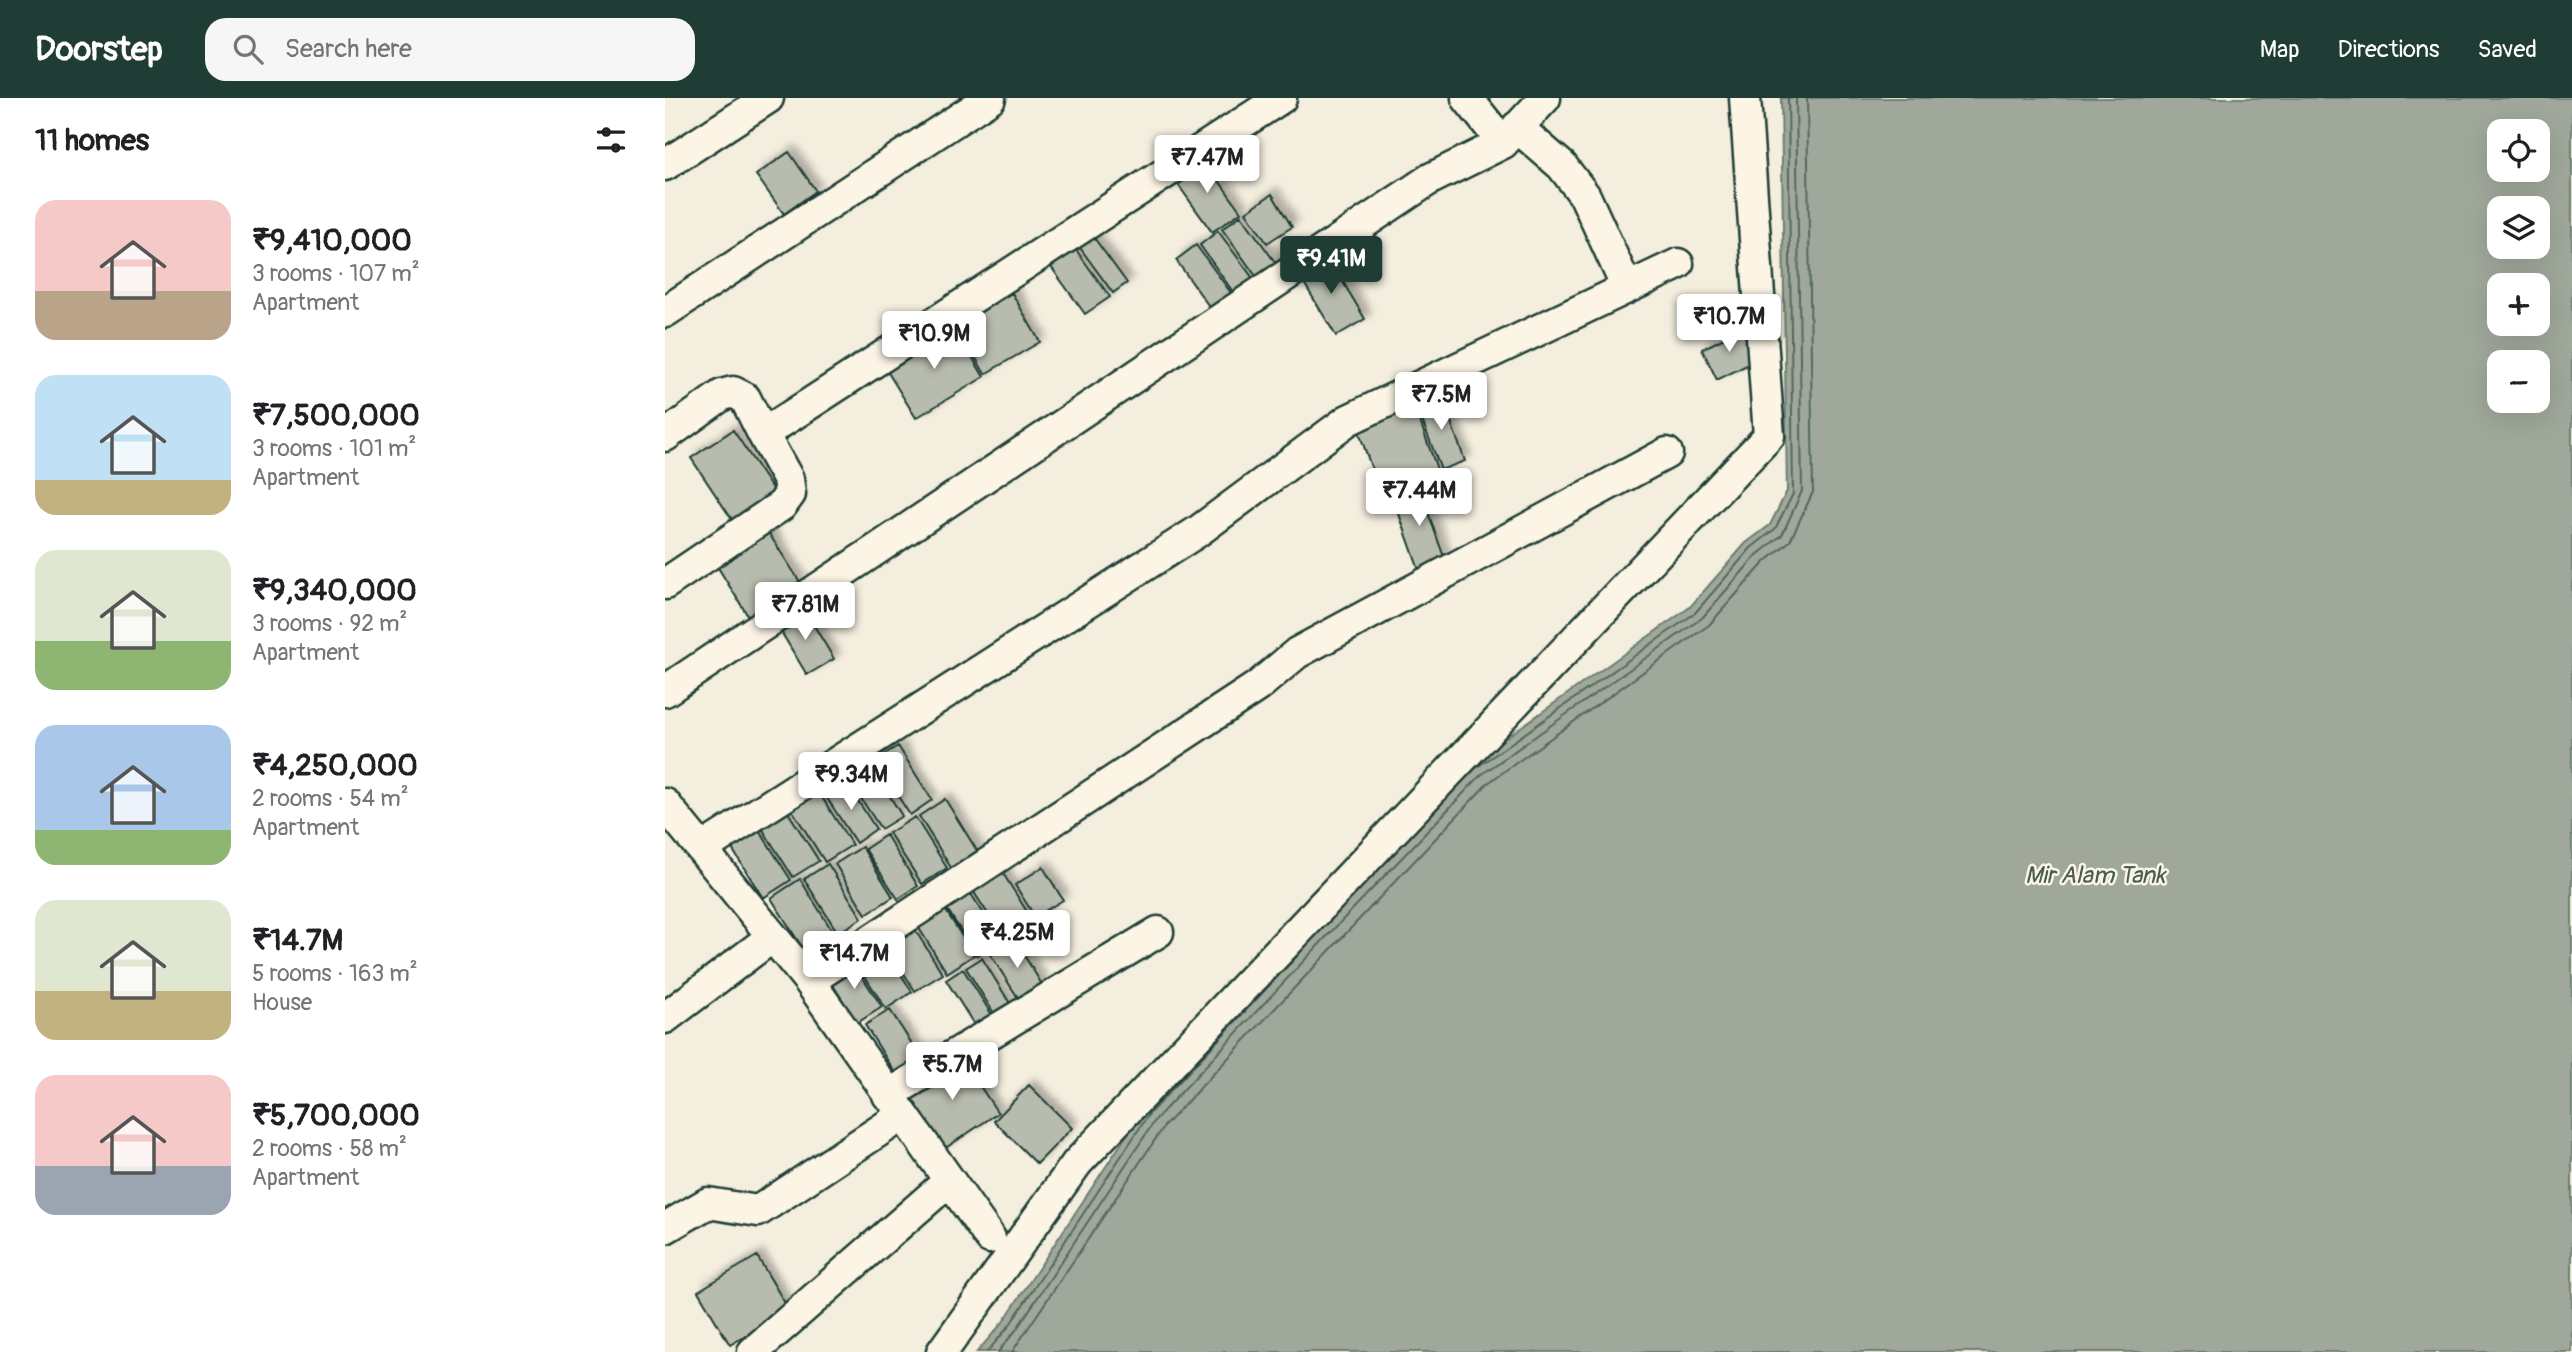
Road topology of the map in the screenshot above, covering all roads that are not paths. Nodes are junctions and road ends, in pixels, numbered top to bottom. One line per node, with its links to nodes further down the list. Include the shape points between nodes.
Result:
1 (768, 98): 8 (street)
2 (989, 98): 11 (street)
3 (1281, 98): 12 (street)
4 (1467, 98): 7 (street)
5 (1545, 98): 7 (street)
6 (1745, 98): 28 (street, via 1769,436 1077,1163)
7 (1510, 135): 10 (street, via 1562,166 1585,196); 16 (street, via 1430,179)
8 (665, 165)
9 (1678, 264): 10 (street)
10 (1627, 288): 18 (street, via 1348,420 1197,532)
11 (665, 312)
12 (763, 434): 13 (street, via 745,398 733,392); 15 (street, via 788,480 790,494 782,505)
13 (665, 436)
14 (1667, 453): 21 (street, via 1297,653 1247,694)
15 (665, 584)
16 (665, 691)
17 (665, 804): 18 (street)
18 (703, 848): 20 (street)
19 (1158, 932): 23 (street)
20 (772, 937): 21 (street); 22 (street)
21 (809, 981): 23 (street)
22 (665, 1018)
23 (895, 1105): 24 (street); 25 (street, via 758,1211 708,1203)
24 (949, 1181): 26 (street); 27 (street)
25 (665, 1228)
26 (990, 1238)
27 (753, 1352)
28 (942, 1352)

